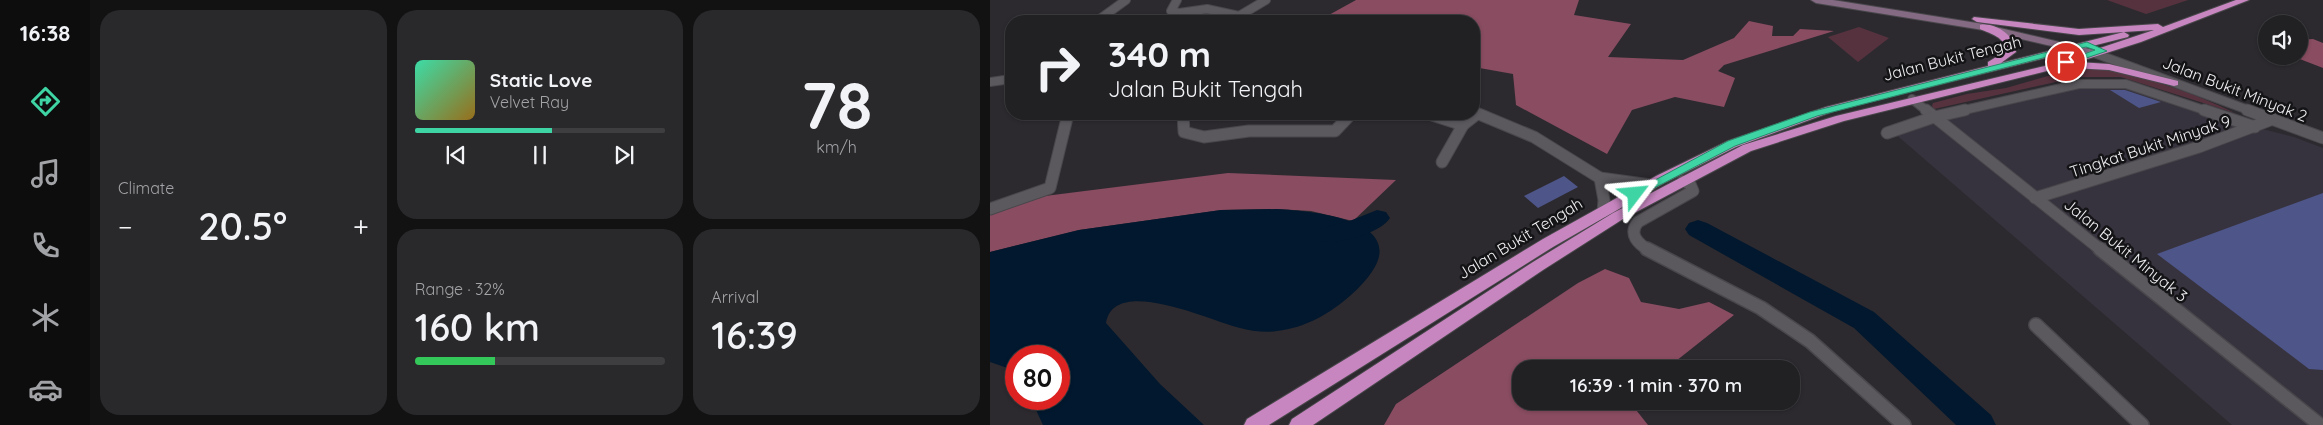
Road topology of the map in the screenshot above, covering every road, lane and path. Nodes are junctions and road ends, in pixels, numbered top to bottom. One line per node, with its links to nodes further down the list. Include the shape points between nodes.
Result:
1 (1126, 0): 7 (street)
2 (1177, 0): 8 (street, via 1171,11 1208,9)
3 (1266, 0): 9 (street)
4 (1816, 0): 10 (main road)
5 (1870, 0): 10 (main road)
6 (2244, 0): 11 (highway)
7 (1105, 15)
8 (1235, 15)
9 (1241, 15)
10 (1980, 23): 11 (highway, via 2079,32); 12 (main road); 13 (main road); 15 (highway, via 2008,39 2012,46 2011,52)
11 (2181, 24): 13 (highway, Jalan Bukit Tengah); 13 (highway, Jalan Bukit Tengah)
12 (2070, 48): 13 (highway, Jalan Bukit Tengah); 15 (highway, Jalan Bukit Tengah)
13 (2095, 49): 14 (highway, Jalan Bukit Tengah); 18 (street, Jalan Bukit Minyak 2)
14 (2052, 67): 18 (highway, via 2109,66); 19 (highway, Jalan Bukit Tengah)
15 (1978, 73): 35 (highway, Jalan Bukit Tengah, via 1813,114 1732,144)
16 (1005, 80): 17 (street)
17 (990, 82)
18 (2174, 83): 22 (street, Jalan Bukit Minyak 2)
19 (1912, 100): 21 (street, Jalan Bukit Minyak 3); 34 (highway, Jalan Bukit Tengah, via 1778,137 1733,155)
20 (1480, 115): 33 (street, via 1534,137)
21 (1934, 117): 29 (street, via 2079,84 2105,83 2126,84); 30 (street); 36 (street, Jalan Bukit Minyak 3)
22 (2273, 119): 29 (street, Tingkat Bukit Minyak 9); 31 (street, Jalan Bukit Minyak 2)
23 (1067, 120): 37 (street, via 1050,188)
24 (1183, 120): 25 (street, via 1184,132 1204,137 1249,130 1335,131)
25 (1345, 120)
26 (1448, 120): 28 (street)
27 (1468, 120): 28 (street)
28 (1463, 125): 32 (street)
29 (2255, 127): 36 (street, Tingkat Bukit Minyak 9)
30 (1887, 133)
31 (2323, 138)
32 (1442, 162)
33 (1600, 178): 35 (street); 38 (street)
34 (1683, 181): 41 (highway, Jalan Bukit Tengah, via 1618,216 1538,266); 42 (street, via 1690,184 1693,191 1634,227 1634,236 1640,244 1668,262 1760,308 1810,341)
35 (1651, 185): 38 (highway, Jalan Bukit Tengah)
36 (2035, 198): 44 (street, Jalan Bukit Minyak 3)
37 (990, 209)
38 (1603, 212): 40 (highway, Jalan Bukit Tengah)
39 (2036, 325): 43 (street)
40 (1253, 425)
41 (1298, 425)
42 (1904, 425)
43 (2142, 425)
44 (2320, 425)

